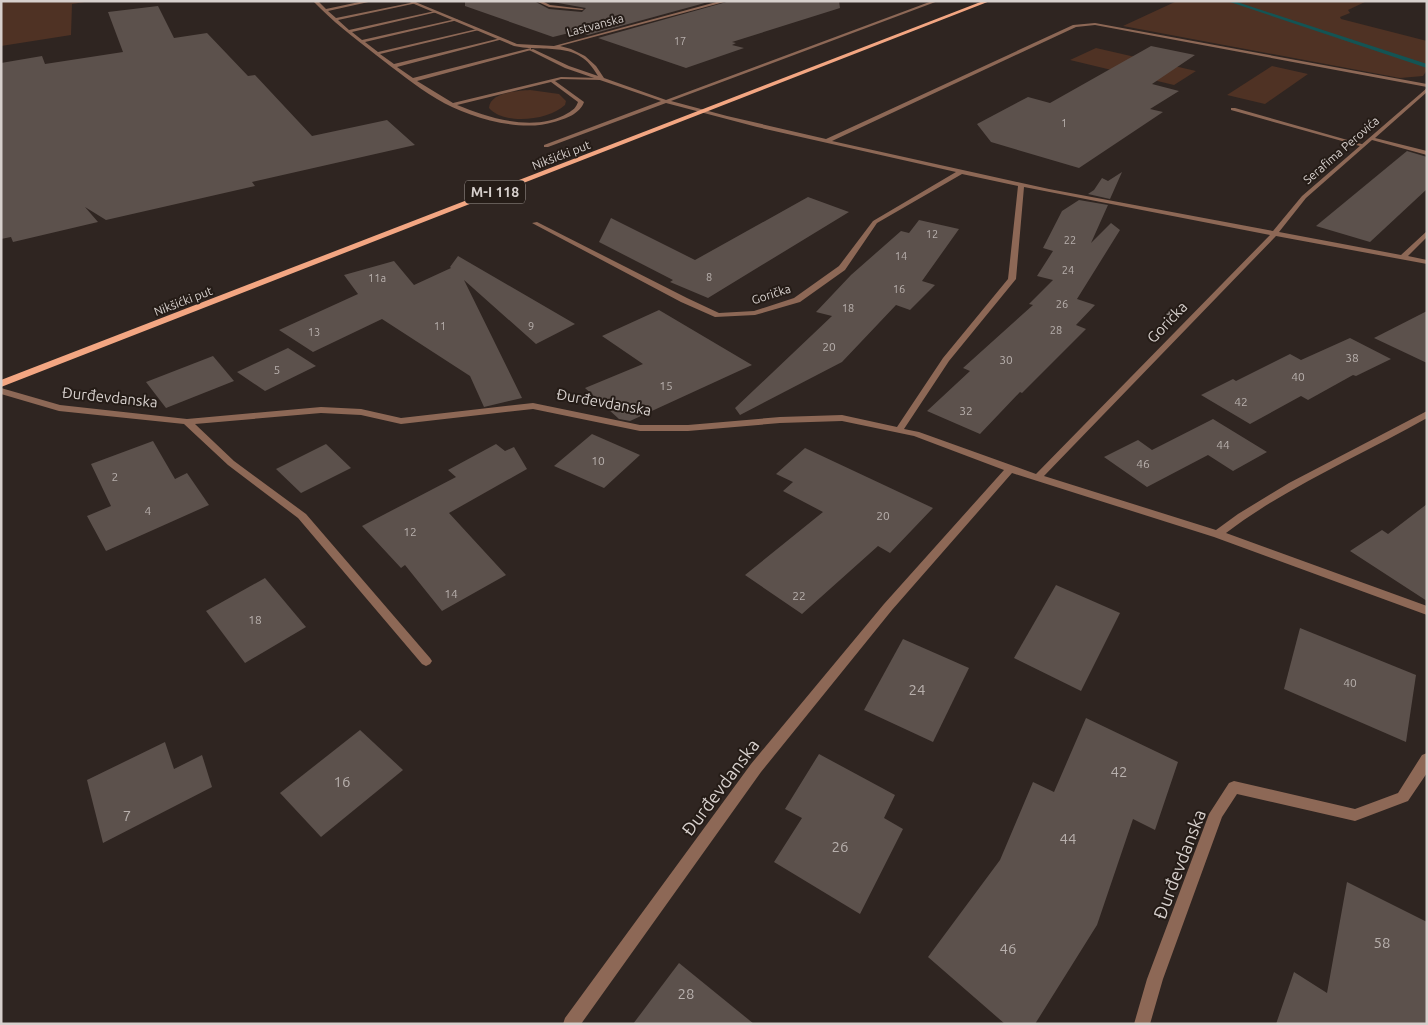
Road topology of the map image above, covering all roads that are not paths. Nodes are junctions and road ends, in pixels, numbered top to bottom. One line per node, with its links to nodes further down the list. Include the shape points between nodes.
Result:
1 (315, 1): 9 (street)
2 (371, 1): 9 (street)
3 (538, 1): 8 (street, via 549,6)
4 (726, 1): 17 (street, Lastvanska)
5 (936, 1): 25 (street)
6 (988, 1): 28 (main road, Nikšićki put / M-I 118)
7 (412, 2): 10 (street); 11 (street)
8 (582, 9)
9 (325, 11): 11 (street)
10 (435, 12): 12 (street); 14 (street)
11 (334, 20): 14 (street)
12 (456, 20): 13 (street); 16 (street)
13 (477, 30): 15 (street); 19 (street)
14 (349, 31): 16 (street)
15 (501, 39): 18 (street); 20 (street)
16 (362, 41): 19 (street)
17 (556, 46): 18 (street); 21 (street, via 587,60 598,69)
18 (529, 49): 21 (street); 22 (street)
19 (378, 54): 20 (street)
20 (394, 66): 22 (street)
21 (602, 79): 23 (street); 25 (street)
22 (413, 80): 26 (street)
23 (551, 80): 26 (street); 26 (street, via 581,102 579,108 561,118 534,123 504,122)
24 (1427, 87): 29 (street, Serafima Perovića); 30 (street, via 1096,24 1075,26)
25 (667, 100): 28 (street); 32 (street)
26 (451, 105)
27 (1233, 109): 31 (street)
28 (705, 111): 30 (street); 41 (main road, Nikšićki put / M-I 118)
29 (1370, 138): 31 (street, Serafima Perovića); 33 (street)
30 (827, 141): 34 (street)
31 (1362, 145): 37 (street, Serafima Perovića, via 1304,197)
32 (546, 146)
33 (1427, 154)
34 (961, 172): 35 (street); 36 (street, Gorička, via 875,222 842,268 797,300 755,313 718,315)
35 (1021, 184): 37 (street); 45 (street, via 1012,279 946,360)
36 (535, 223)
37 (1276, 232): 39 (street); 47 (street, Gorička)
38 (1427, 233): 39 (street)
39 (1403, 257): 40 (street)
40 (1427, 262)
41 (1, 384)
42 (1, 391): 44 (street, Đurđevdanska, via 59,408)
43 (1427, 414): 48 (street, via 1246,511)
44 (187, 422): 45 (street, Đurđevdanska, via 321,410 361,412 401,421 533,406 640,428 842,418); 50 (street, via 231,463 302,516)
45 (898, 430): 46 (street, Đurđevdanska)
46 (1010, 469): 47 (street, Đurđevdanska); 52 (street, Đurđevdanska, via 888,607 756,768)
47 (1038, 477): 48 (street, Đurđevdanska)
48 (1218, 534): 49 (street, Đurđevdanska)
49 (1427, 611)
50 (426, 661)
51 (1427, 759): 53 (street, Đurđevdanska, via 1403,797 1355,815 1234,787 1216,814)
52 (571, 1024)
53 (1142, 1024)

